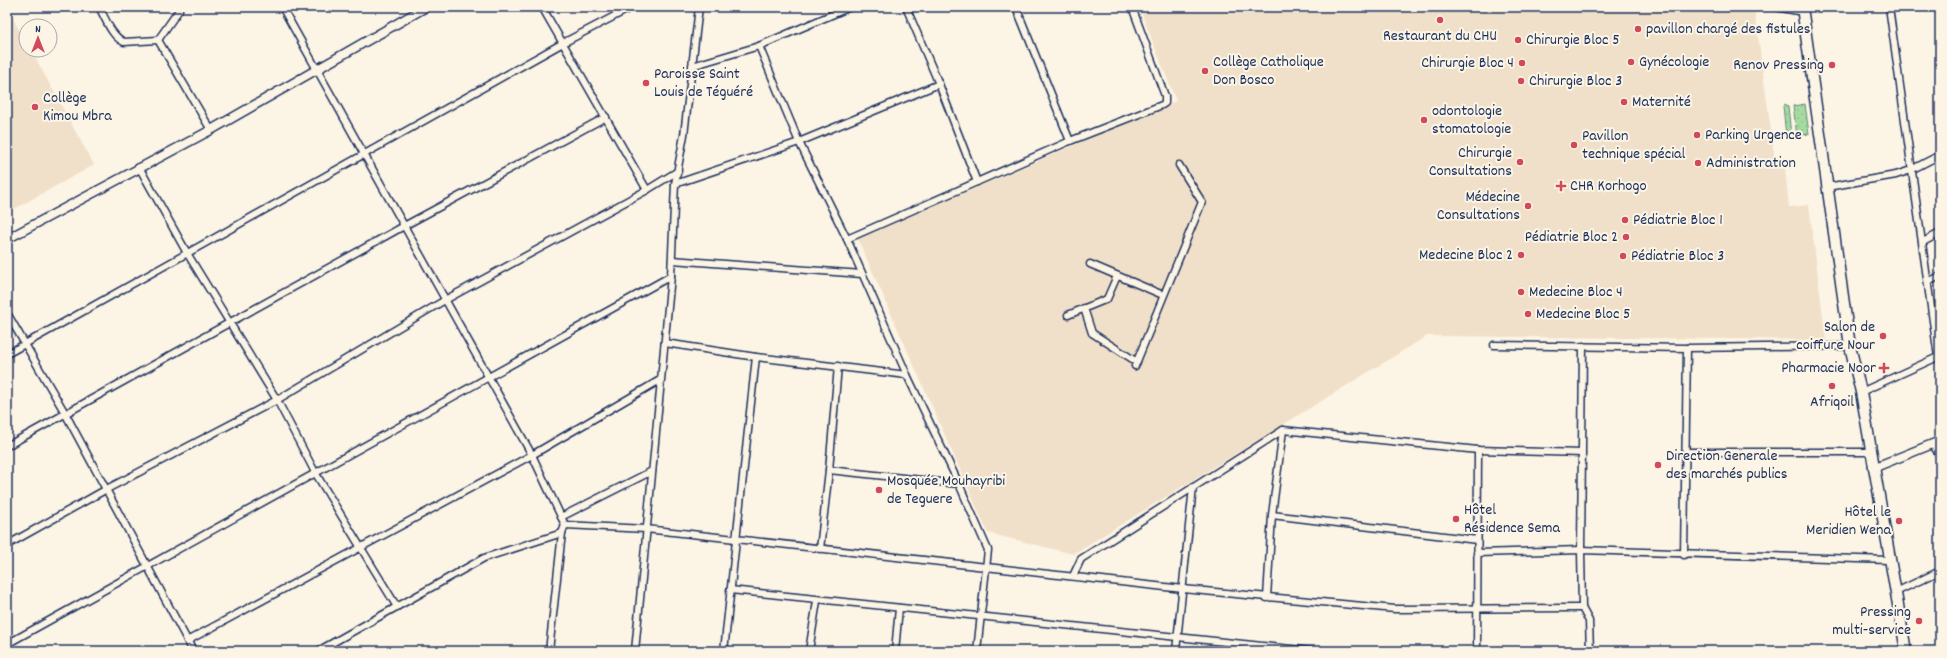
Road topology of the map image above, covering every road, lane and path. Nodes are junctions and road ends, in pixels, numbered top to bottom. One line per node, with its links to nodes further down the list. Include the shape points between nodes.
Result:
1 (99, 7): 15 (street, via 119,40)
2 (179, 7): 15 (street)
3 (426, 7): 19 (street)
4 (542, 7): 16 (street)
5 (632, 7): 16 (street)
6 (699, 7): 18 (street)
7 (850, 7): 17 (street)
8 (906, 7): 20 (street)
9 (1016, 7): 23 (street)
10 (1132, 7): 23 (street, via 1165,96 1165,103)
11 (1776, 7): 14 (street)
12 (1889, 7): 29 (street)
13 (284, 8): 19 (street)
14 (1802, 10): 33 (main road)
15 (158, 40): 22 (street)
16 (563, 43): 21 (street); 25 (street)
17 (759, 46): 18 (street); 24 (street)
18 (692, 66): 30 (street)
19 (316, 68): 22 (street); 25 (street)
20 (939, 84): 24 (street); 31 (street)
21 (606, 117): 34 (street); 35 (street)
22 (211, 130): 28 (street)
23 (1070, 141): 31 (street)
24 (799, 142): 32 (street); 37 (street)
25 (364, 154): 35 (street); 40 (street)
26 (1940, 155): 29 (street)
27 (1179, 165): 48 (street, via 1202,202)
28 (139, 167): 38 (street); 40 (street)
29 (1911, 170): 33 (street, via 1878,179); 39 (street)
30 (678, 171): 32 (street); 34 (street)
31 (977, 182): 37 (street)
32 (675, 184): 41 (street)
33 (1827, 187): 58 (main road)
34 (647, 190): 49 (street)
35 (404, 226): 49 (street); 53 (street)
36 (1940, 233): 39 (street)
37 (847, 238): 43 (street)
38 (7, 239)
39 (1923, 242): 47 (street)
40 (187, 253): 53 (street); 55 (street)
41 (672, 260): 43 (street); 44 (street)
42 (1090, 264): 45 (street)
43 (862, 274): 64 (street)
44 (671, 276): 54 (street); 65 (street)
45 (1117, 276): 48 (street); 50 (street, via 1107,299)
46 (1940, 276): 47 (street)
47 (1928, 282): 61 (street)
48 (1163, 295): 50 (street, via 1136,364 1092,333)
49 (445, 300): 65 (street); 68 (street)
50 (1084, 308): 52 (street)
51 (7, 313): 55 (street)
52 (1068, 315)
53 (230, 323): 68 (street); 69 (street)
54 (665, 343): 62 (street); 66 (street)
55 (25, 344): 60 (street); 69 (street)
56 (1494, 345): 57 (street)
57 (1583, 346): 59 (street); 76 (street)
58 (1850, 346): 59 (street); 67 (main road)
59 (1687, 348): 74 (street)
60 (7, 354)
61 (1939, 356): 67 (street)
62 (756, 357): 63 (street); 91 (street)
63 (838, 366): 64 (street); 80 (street)
64 (907, 375): 83 (street)
65 (489, 377): 77 (street); 82 (street)
66 (660, 380): 77 (street); 81 (street)
67 (1861, 392): 75 (main road)
68 (277, 400): 82 (street); 85 (street)
69 (65, 413): 72 (street); 85 (street)
70 (1283, 430): 73 (street); 84 (street); 86 (street)
71 (1937, 442): 78 (street); 79 (street)
72 (7, 446)
73 (1478, 450): 76 (street); 92 (street)
74 (1686, 452): 75 (street); 98 (street)
75 (1870, 452): 79 (main road)
76 (1582, 453): 96 (street)
77 (532, 455): 87 (street); 94 (street)
78 (1940, 457)
79 (1873, 468): 99 (main road)
80 (829, 470): 83 (street); 95 (street)
81 (652, 471): 87 (street); 89 (street)
82 (316, 474): 94 (street); 100 (street)
83 (959, 484): 101 (street, via 988,550)
84 (1193, 487): 103 (street, via 1081,559); 104 (street)
85 (105, 490): 93 (street); 100 (street)
86 (1272, 515): 92 (street); 107 (street)
87 (561, 517): 88 (street)
88 (565, 525): 89 (street); 90 (street)
89 (646, 529): 91 (street); 121 (street)
90 (562, 533): 109 (street, via 484,558); 120 (street)
91 (736, 539): 95 (street); 105 (street)
92 (1477, 540): 97 (street)
93 (7, 545)
94 (360, 548): 109 (street); 115 (street)
95 (820, 549): 101 (street)
96 (1581, 550): 97 (street); 98 (street); 111 (street)
97 (1477, 553): 112 (street)
98 (1684, 554): 99 (street)
99 (1889, 560): 106 (main road)
100 (148, 566): 115 (street); 116 (street)
101 (985, 568): 103 (street); 113 (street)
102 (1940, 571): 106 (street)
103 (1073, 576): 104 (street)
104 (1183, 589): 107 (street); 114 (street)
105 (730, 590): 108 (street); 122 (street)
106 (1896, 592): 130 (main road)
107 (1267, 598): 112 (street, via 1395,609)
108 (816, 601): 110 (street); 123 (street)
109 (397, 608): 119 (street)
110 (899, 608): 113 (street); 124 (street)
111 (1582, 608): 112 (street); 129 (street, via 1588,621)
112 (1477, 609): 128 (street)
113 (980, 616): 114 (street); 125 (street)
114 (1177, 636): 117 (street); 126 (street)
115 (187, 640): 118 (street)
116 (7, 644)
117 (1262, 649): 127 (street)
118 (193, 651)
119 (318, 651)
120 (549, 651)
121 (634, 651)
122 (724, 651)
123 (809, 651)
124 (895, 651)
125 (977, 651)
126 (1176, 651)
127 (1311, 651)
128 (1477, 651)
129 (1590, 651)
130 (1906, 651)

